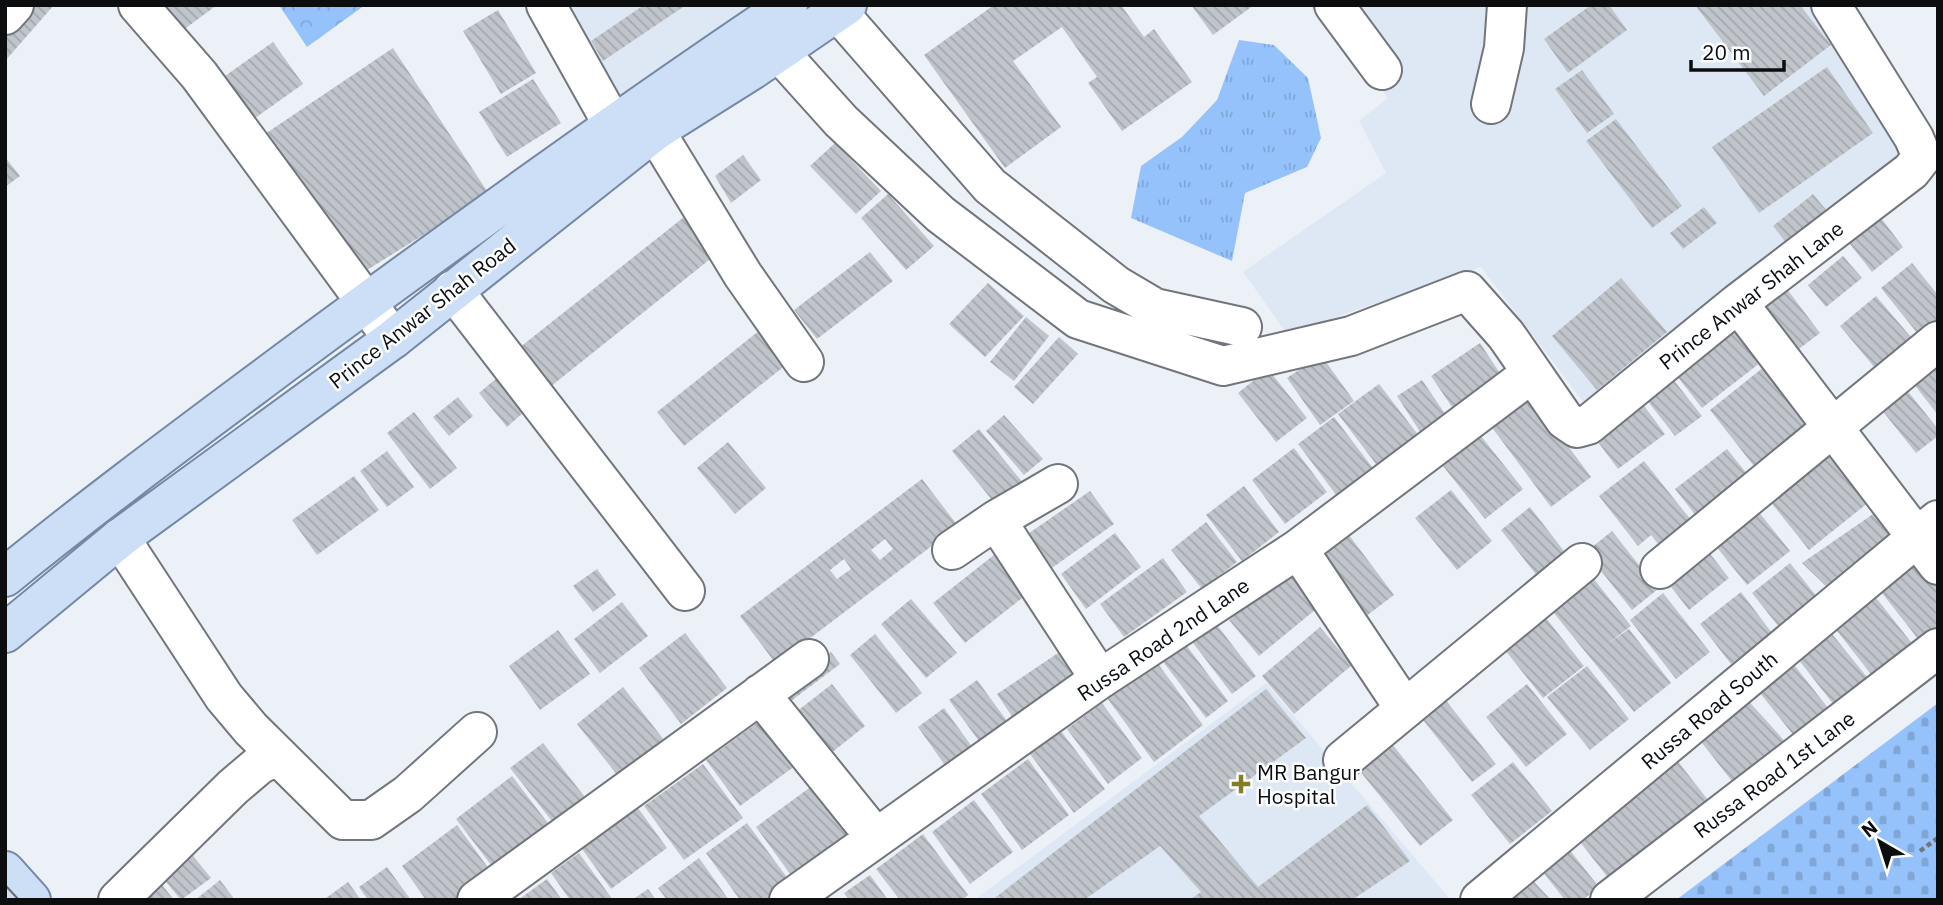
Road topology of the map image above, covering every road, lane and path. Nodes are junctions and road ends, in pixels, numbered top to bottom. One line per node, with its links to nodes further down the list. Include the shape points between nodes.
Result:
1 (14, 5): 9 (street)
2 (138, 5): 16 (street, via 199,75)
3 (546, 5): 13 (street)
4 (789, 5): 13 (main road, Prince Anwar Shah Road)
5 (1334, 5): 11 (street)
6 (1507, 5): 12 (street, via 1504,48)
7 (1831, 5): 17 (street, Prince Anwar Shah Lane, via 1922,157 1911,171)
8 (842, 8): 10 (main road, Prince Anwar Shah Road); 18 (street, via 990,186 1116,285 1155,308)
9 (5, 15)
10 (778, 51): 14 (main road, Prince Anwar Shah Road); 22 (street, Prince Anwar Shah Lane, via 841,121 940,215 1078,319 1223,366 1351,336 1467,290)
11 (1382, 70)
12 (1491, 104)
13 (612, 123): 16 (main road, Prince Anwar Shah Road)
14 (655, 131): 15 (main road, Prince Anwar Shah Road); 21 (street, via 743,275)
15 (453, 290): 19 (main road, Prince Anwar Shah Road); 33 (street)
16 (367, 302): 19 (street); 32 (main road, Prince Anwar Shah Road)
17 (1738, 303): 22 (street, Prince Anwar Shah Lane, via 1588,425 1577,428 1565,420); 23 (street)
18 (1242, 327)
19 (393, 338): 26 (main road, Prince Anwar Shah Road)
20 (1938, 341): 23 (street)
21 (804, 362)
22 (1532, 373): 28 (street, Russa Road 2nd Lane)
23 (1834, 425): 27 (street); 31 (street)
24 (1058, 484): 25 (street)
25 (996, 520): 29 (street); 37 (street)
26 (120, 538): 34 (main road, Prince Anwar Shah Road); 41 (street, via 224,696)
27 (1931, 540): 51 (street, Russa Road South)
28 (1298, 549): 37 (street, Russa Road 2nd Lane); 39 (street)
29 (952, 550)
30 (1582, 563): 39 (street)
31 (1660, 569)
32 (5, 577)
33 (685, 591)
34 (5, 633)
35 (1938, 648): 52 (street, Russa Road 1st Lane)
36 (809, 659): 38 (street)
37 (1100, 679): 43 (street, Russa Road 2nd Lane)
38 (760, 694): 43 (street); 49 (street)
39 (1405, 709): 42 (street)
40 (477, 732): 41 (street, via 408,794 371,820 343,820)
41 (276, 756): 48 (street, via 233,787)
42 (1343, 760)
43 (876, 838): 50 (street, Russa Road 2nd Lane)
44 (1938, 838): 45 (path)
45 (1920, 851)
46 (5, 871): 47 (main road)
47 (31, 900)
48 (118, 900)
49 (477, 900)
50 (789, 900)
51 (1480, 900)
52 (1610, 900)

